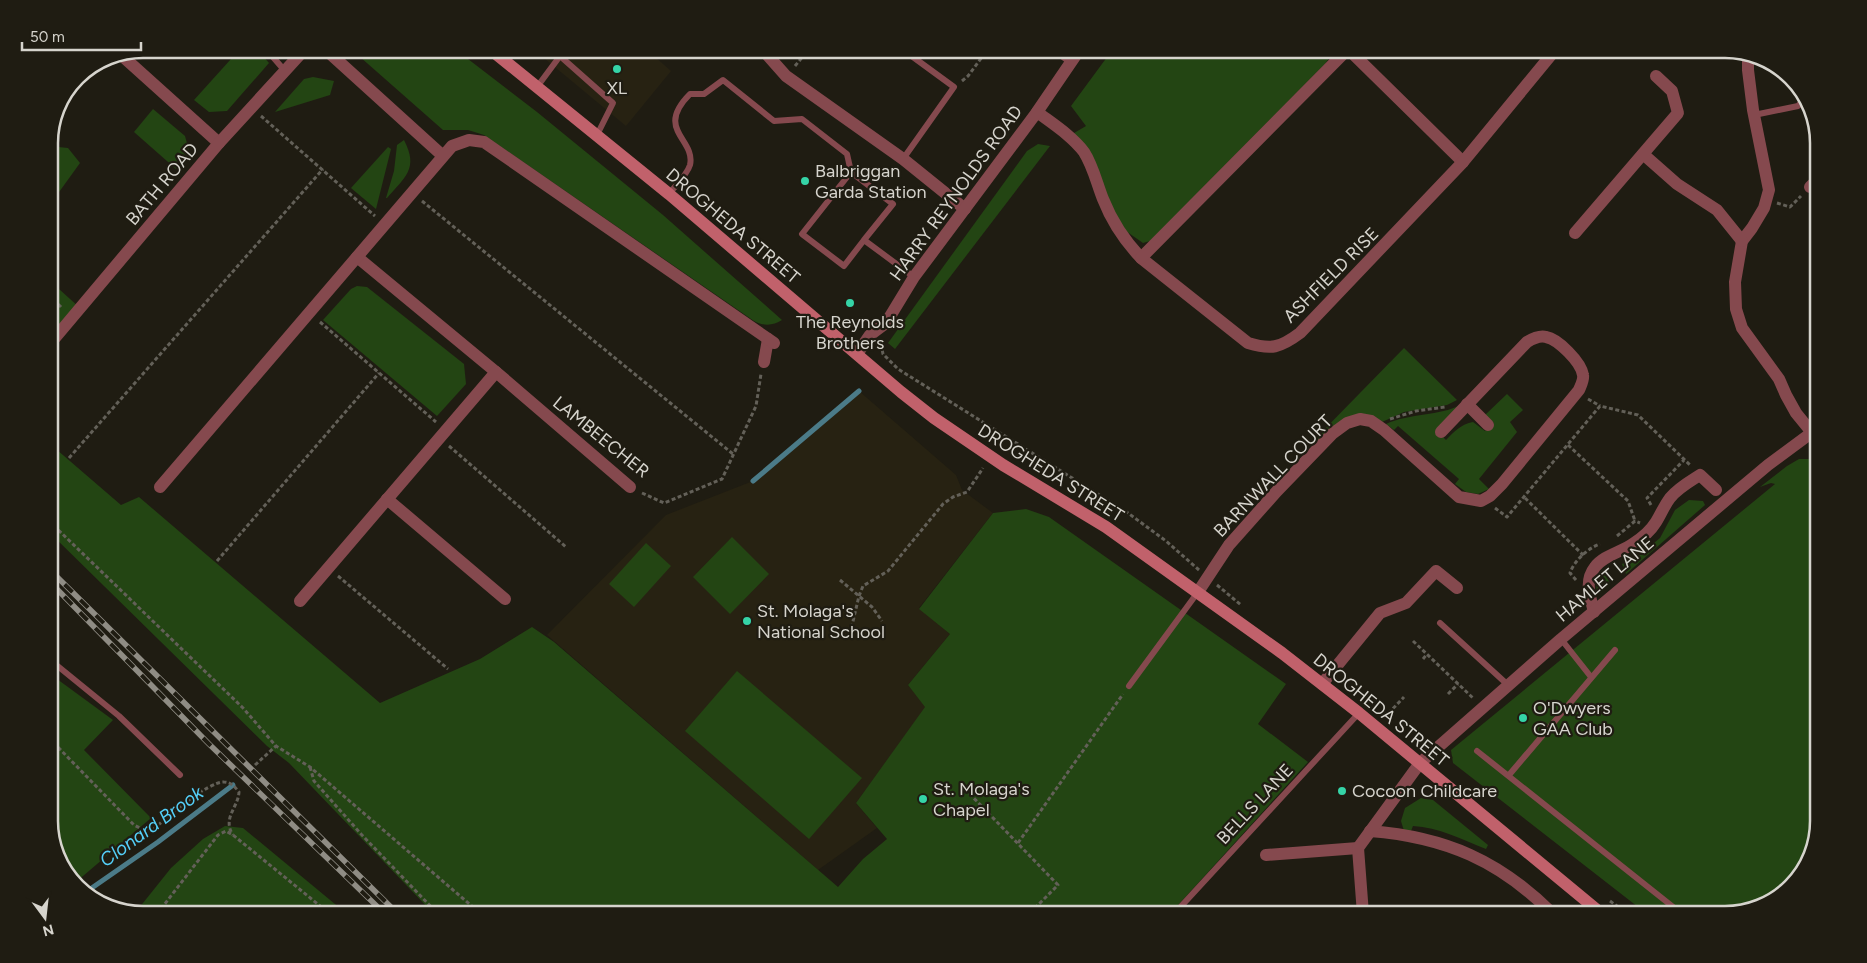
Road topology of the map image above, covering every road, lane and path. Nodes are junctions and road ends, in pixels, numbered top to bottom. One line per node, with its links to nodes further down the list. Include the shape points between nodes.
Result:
1 (274, 58): 18 (lane)
2 (297, 58): 18 (street, BATH ROAD)
3 (336, 58): 30 (street)
4 (501, 58): 21 (main road, DROGHEDA STREET)
5 (559, 58): 21 (lane)
6 (562, 58): 27 (lane, via 613,102)
7 (770, 58): 19 (street)
8 (801, 58): 19 (path)
9 (914, 58): 22 (lane)
10 (981, 58): 22 (path)
11 (1069, 58): 16 (street)
12 (1339, 58): 45 (street)
13 (1357, 58): 32 (street)
14 (1549, 58): 32 (street, ASHFIELD RISE)
15 (126, 59): 28 (street)
16 (1072, 60): 25 (street, HARRY REYNOLDS ROAD)
17 (1748, 61): 26 (street)
18 (285, 71): 24 (street, BATH ROAD)
19 (786, 76): 31 (street)
20 (1656, 76): 29 (street, via 1672,91 1678,113)
21 (537, 87): 27 (main road, DROGHEDA STREET)
22 (954, 88): 31 (lane)
23 (1800, 104): 26 (lane)
24 (252, 107): 28 (street, BATH ROAD); 33 (path)
25 (1037, 112): 39 (street, HARRY REYNOLDS ROAD); 45 (street, ASHFIELD RISE, via 1084,152 1113,222)
26 (1754, 115): 38 (street, via 1769,190)
27 (597, 135): 37 (main road, DROGHEDA STREET)
28 (219, 143): 49 (street, BATH ROAD)
29 (1643, 154): 41 (street); 43 (street, via 1678,184 1717,210)
30 (443, 156): 36 (street); 52 (street, via 459,143 469,140 484,142 771,341)
31 (903, 159): 39 (street)
32 (1463, 162): 45 (street, ASHFIELD RISE, via 1300,333 1273,347 1248,343)
33 (322, 170): 40 (path); 64 (path)
34 (851, 172): 37 (lane, via 846,154 802,119 774,121 723,80 704,94 690,94 678,109 677,131 688,149 690,166); 42 (lane, via 893,204); 42 (lane, via 802,234 844,266)
35 (1809, 188): 38 (path, via 1790,207)
36 (412, 193): 40 (street); 62 (path)
37 (668, 194): 51 (main road, DROGHEDA STREET)
38 (1767, 199): 43 (street)
39 (965, 209): 46 (street, HARRY REYNOLDS ROAD)
40 (385, 224): 44 (street)
41 (1575, 233)
42 (864, 240): 46 (lane)
43 (1742, 241): 57 (street, via 1735,282 1736,310 1742,328 1779,378 1796,413)
44 (357, 257): 48 (street); 53 (street, LAMBEECHER)
45 (1141, 258)
46 (914, 277): 51 (street, HARRY REYNOLDS ROAD, via 886,323 870,335)
47 (58, 304): 49 (path)
48 (309, 313): 54 (path); 65 (street)
49 (72, 318): 50 (street, BATH ROAD)
50 (58, 334)
51 (857, 354): 63 (main road, DROGHEDA STREET, via 934,418)
52 (764, 362): 62 (path, LAMBEECHER, via 756,406)
53 (496, 372): 59 (street); 66 (street, LAMBEECHER)
54 (379, 373): 59 (path); 73 (path)
55 (1467, 404): 56 (street); 58 (street, BARNWALL COURT); 78 (street, BARNWALL COURT, via 1527,342 1536,338 1545,336 1556,342 1575,358 1582,370 1584,378 1579,390 1502,484 1481,501 1459,497 1371,421 1360,419 1347,423 1317,449 1229,545)
56 (1488, 425)
57 (1809, 427)
58 (1441, 432)
59 (443, 434): 69 (street); 72 (path)
60 (1809, 438): 82 (street, HAMLET LANE, via 1768,465)
61 (1568, 444): 70 (path, via 1628,501)
62 (733, 454): 66 (path, LAMBEECHER, via 722,479 664,503)
63 (991, 457): 78 (main road, DROGHEDA STREET, via 1106,527); 79 (path, via 967,492 942,504 894,565 863,586)
64 (70, 458)
65 (160, 487)
66 (630, 487)
67 (1716, 490): 74 (street, via 1700,475 1677,490 1648,532)
68 (1525, 498): 74 (path)
69 (388, 499): 75 (street); 80 (street)
70 (1635, 521)
71 (58, 530): 103 (path, via 243,708)
72 (566, 547)
73 (217, 561)
74 (1595, 567): 82 (street, via 1589,580)
75 (328, 568): 81 (street); 92 (path)
76 (840, 580): 79 (path)
77 (1457, 588): 94 (street, via 1436,570 1406,603 1380,613)
78 (1198, 592): 94 (main road, DROGHEDA STREET); 97 (lane)
79 (858, 596): 83 (path); 85 (path)
80 (505, 599)
81 (300, 601)
82 (1594, 612): 86 (street, HAMLET LANE)
83 (882, 621)
84 (1440, 623): 96 (lane)
85 (850, 634)
86 (1561, 639): 93 (lane); 96 (street, HAMLET LANE)
87 (1413, 641): 89 (path)
88 (1615, 650): 93 (lane)
89 (1427, 654): 90 (path); 95 (path)
90 (1423, 659)
91 (58, 666): 109 (lane, via 119,716)
92 (448, 669)
93 (1591, 677): 110 (lane)
94 (1322, 684): 101 (main road, DROGHEDA STREET)
95 (1458, 684): 98 (path); 100 (path)
96 (1508, 685): 100 (street, HAMLET LANE)
97 (1129, 686): 114 (path)
98 (1448, 694)
99 (1404, 697): 102 (path)
100 (1482, 707): 106 (street, HAMLET LANE)
101 (1359, 713): 106 (main road, DROGHEDA STREET); 122 (lane, BELLS LANE)
102 (1384, 718)
103 (276, 746): 107 (path); 108 (path)
104 (58, 747): 113 (path, via 134,825 146,831 152,830 204,789 222,781 235,783 238,800 229,815 229,830)
105 (1477, 750): 110 (lane)
106 (1420, 763): 112 (street, HAMLET LANE); 125 (main road, DROGHEDA STREET)
107 (255, 764)
108 (310, 767): 119 (path, via 314,782); 120 (path)
109 (180, 775)
110 (1510, 775): 126 (lane)
111 (965, 789): 114 (path)
112 (1370, 831): 115 (street, HAMLET LANE); 124 (street, via 1391,832 1456,848 1495,866)
113 (233, 835): 117 (path, via 226,831 218,835); 118 (path)
114 (1018, 843): 121 (path, via 1058,885)
115 (1358, 848): 116 (street); 123 (street)
116 (1266, 855)
117 (163, 906)
118 (320, 906)
119 (430, 906)
120 (472, 906)
121 (1037, 906)
122 (1181, 906)
123 (1362, 906)
124 (1545, 906)
125 (1592, 906)
126 (1672, 906)

